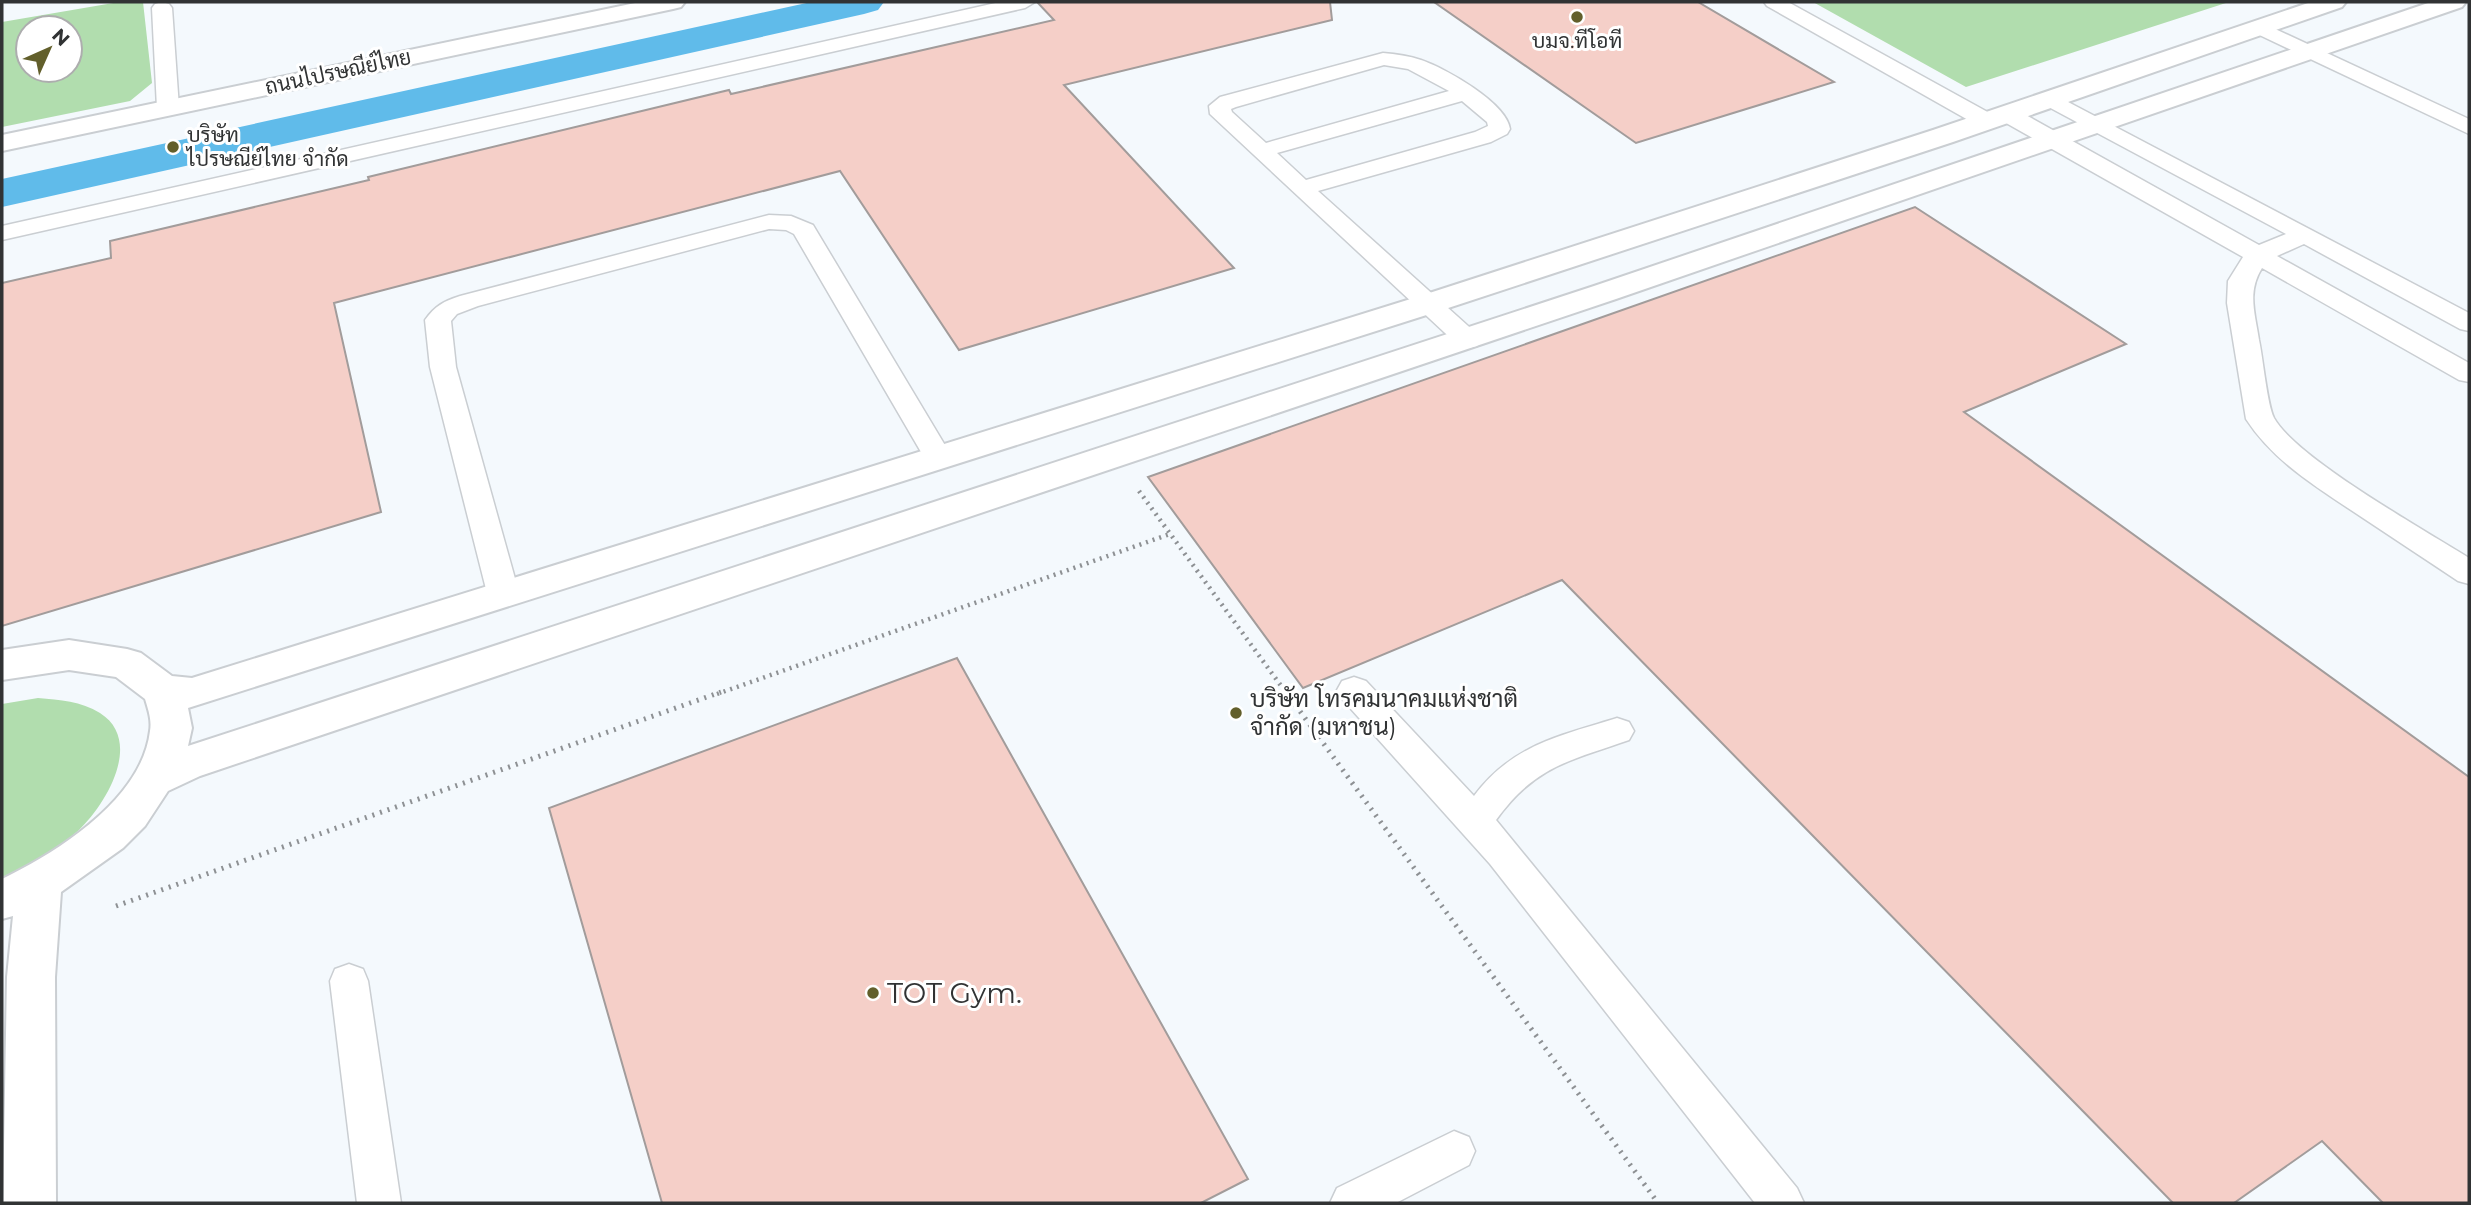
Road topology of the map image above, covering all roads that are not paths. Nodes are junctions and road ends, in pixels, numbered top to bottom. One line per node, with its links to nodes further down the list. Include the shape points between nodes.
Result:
1 (673, 2): 11 (street, ถนนไปรษณีย์ไทย)
2 (1025, 2): 19 (lane)
3 (1774, 2): 12 (lane)
4 (2334, 2): 7 (street)
5 (2454, 2): 8 (street)
6 (162, 8): 11 (lane)
7 (2258, 27): 8 (lane); 10 (street)
8 (2310, 52): 13 (street); 14 (lane)
9 (1466, 93): 17 (lane); 17 (lane, via 1414,63 1383,59 1220,106 1221,114); 18 (lane, via 1498,120 1499,129)
10 (2051, 99): 12 (street); 13 (lane)
11 (168, 108): 16 (street, ถนนไปรษณีย์ไทย)
12 (1996, 117): 15 (lane); 23 (street)
13 (2100, 125): 15 (street); 20 (lane)
14 (2469, 127)
15 (2055, 142): 21 (lane); 26 (street)
16 (2, 143)
17 (1261, 151): 18 (lane)
18 (1302, 188): 23 (lane)
19 (2, 233)
20 (2305, 235): 21 (lane); 22 (lane)
21 (2257, 255): 25 (lane); 29 (lane, via 2241,281 2239,303 2260,419 2311,470)
22 (2431, 302): 24 (lane); 25 (lane)
23 (1428, 304): 26 (lane); 28 (street)
24 (2469, 323)
25 (2380, 324): 27 (lane)
26 (1468, 340): 35 (street, via 185,764)
27 (2469, 374)
28 (937, 457): 30 (street); 30 (lane, via 804,230 791,223 769,222 469,301 448,309 438,320 442,355)
29 (2469, 573)
30 (503, 593): 33 (street, via 192,693)
31 (2, 665): 33 (street, via 69,654 127,664)
32 (1354, 690): 36 (lane)
33 (163, 691): 35 (street, via 172,730)
34 (1617, 731): 36 (lane, via 1536,759 1501,786)
35 (157, 778): 37 (street, via 110,834)
36 (1475, 821): 43 (lane)
37 (21, 892): 40 (street, via 32,977)
38 (349, 981): 41 (lane)
39 (1454, 1151): 42 (lane)
40 (29, 1203)
41 (379, 1203)
42 (1352, 1203)
43 (1782, 1203)

